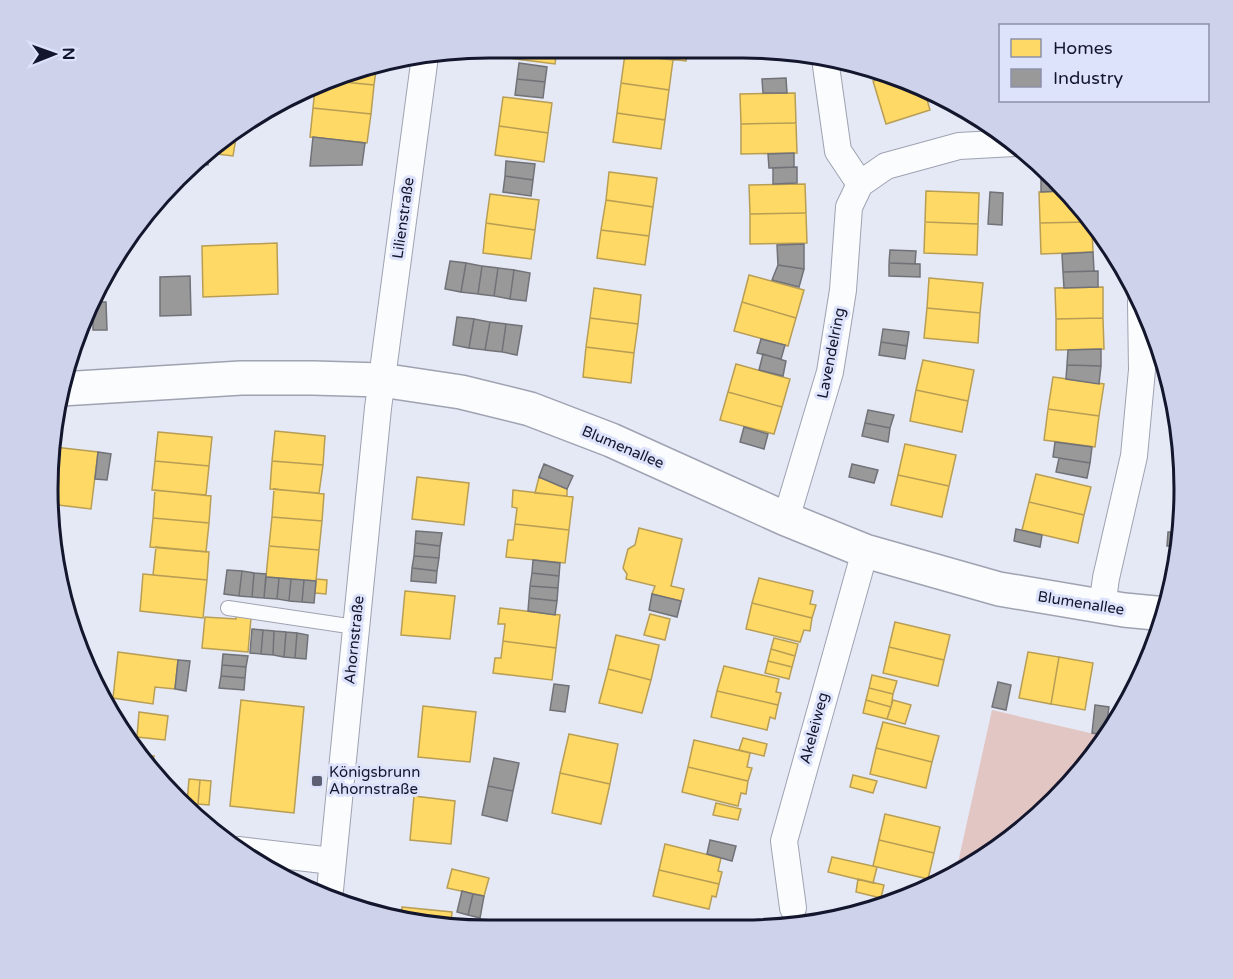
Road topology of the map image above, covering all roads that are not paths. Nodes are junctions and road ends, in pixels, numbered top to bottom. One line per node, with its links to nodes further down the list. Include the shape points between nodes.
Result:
1 (424, 64): 6 (street, Lilienstraße)
2 (826, 66): 4 (street, via 838,152)
3 (1000, 144): 4 (street, via 959,146 886,166)
4 (860, 184): 8 (street, Lavendelring, via 849,207 843,290 830,372)
5 (1141, 324): 10 (street, via 1142,370 1134,456)
6 (381, 380): 7 (street, Blumenallee, via 241,378); 8 (street, Blumenallee, via 461,392 530,409 611,440); 13 (street, Ahornstraße)
7 (71, 388)
8 (786, 519): 9 (street, Blumenallee)
9 (864, 550): 10 (street, Blumenallee, via 999,589); 17 (street, Akeleiweg, via 784,842)
10 (1102, 607): 12 (street, Blumenallee)
11 (228, 608): 13 (lane)
12 (1156, 613)
13 (356, 627): 15 (street, Ahornstraße)
14 (257, 852): 15 (street)
15 (332, 861): 16 (street, Ahornstraße)
16 (329, 890)
17 (793, 908)

